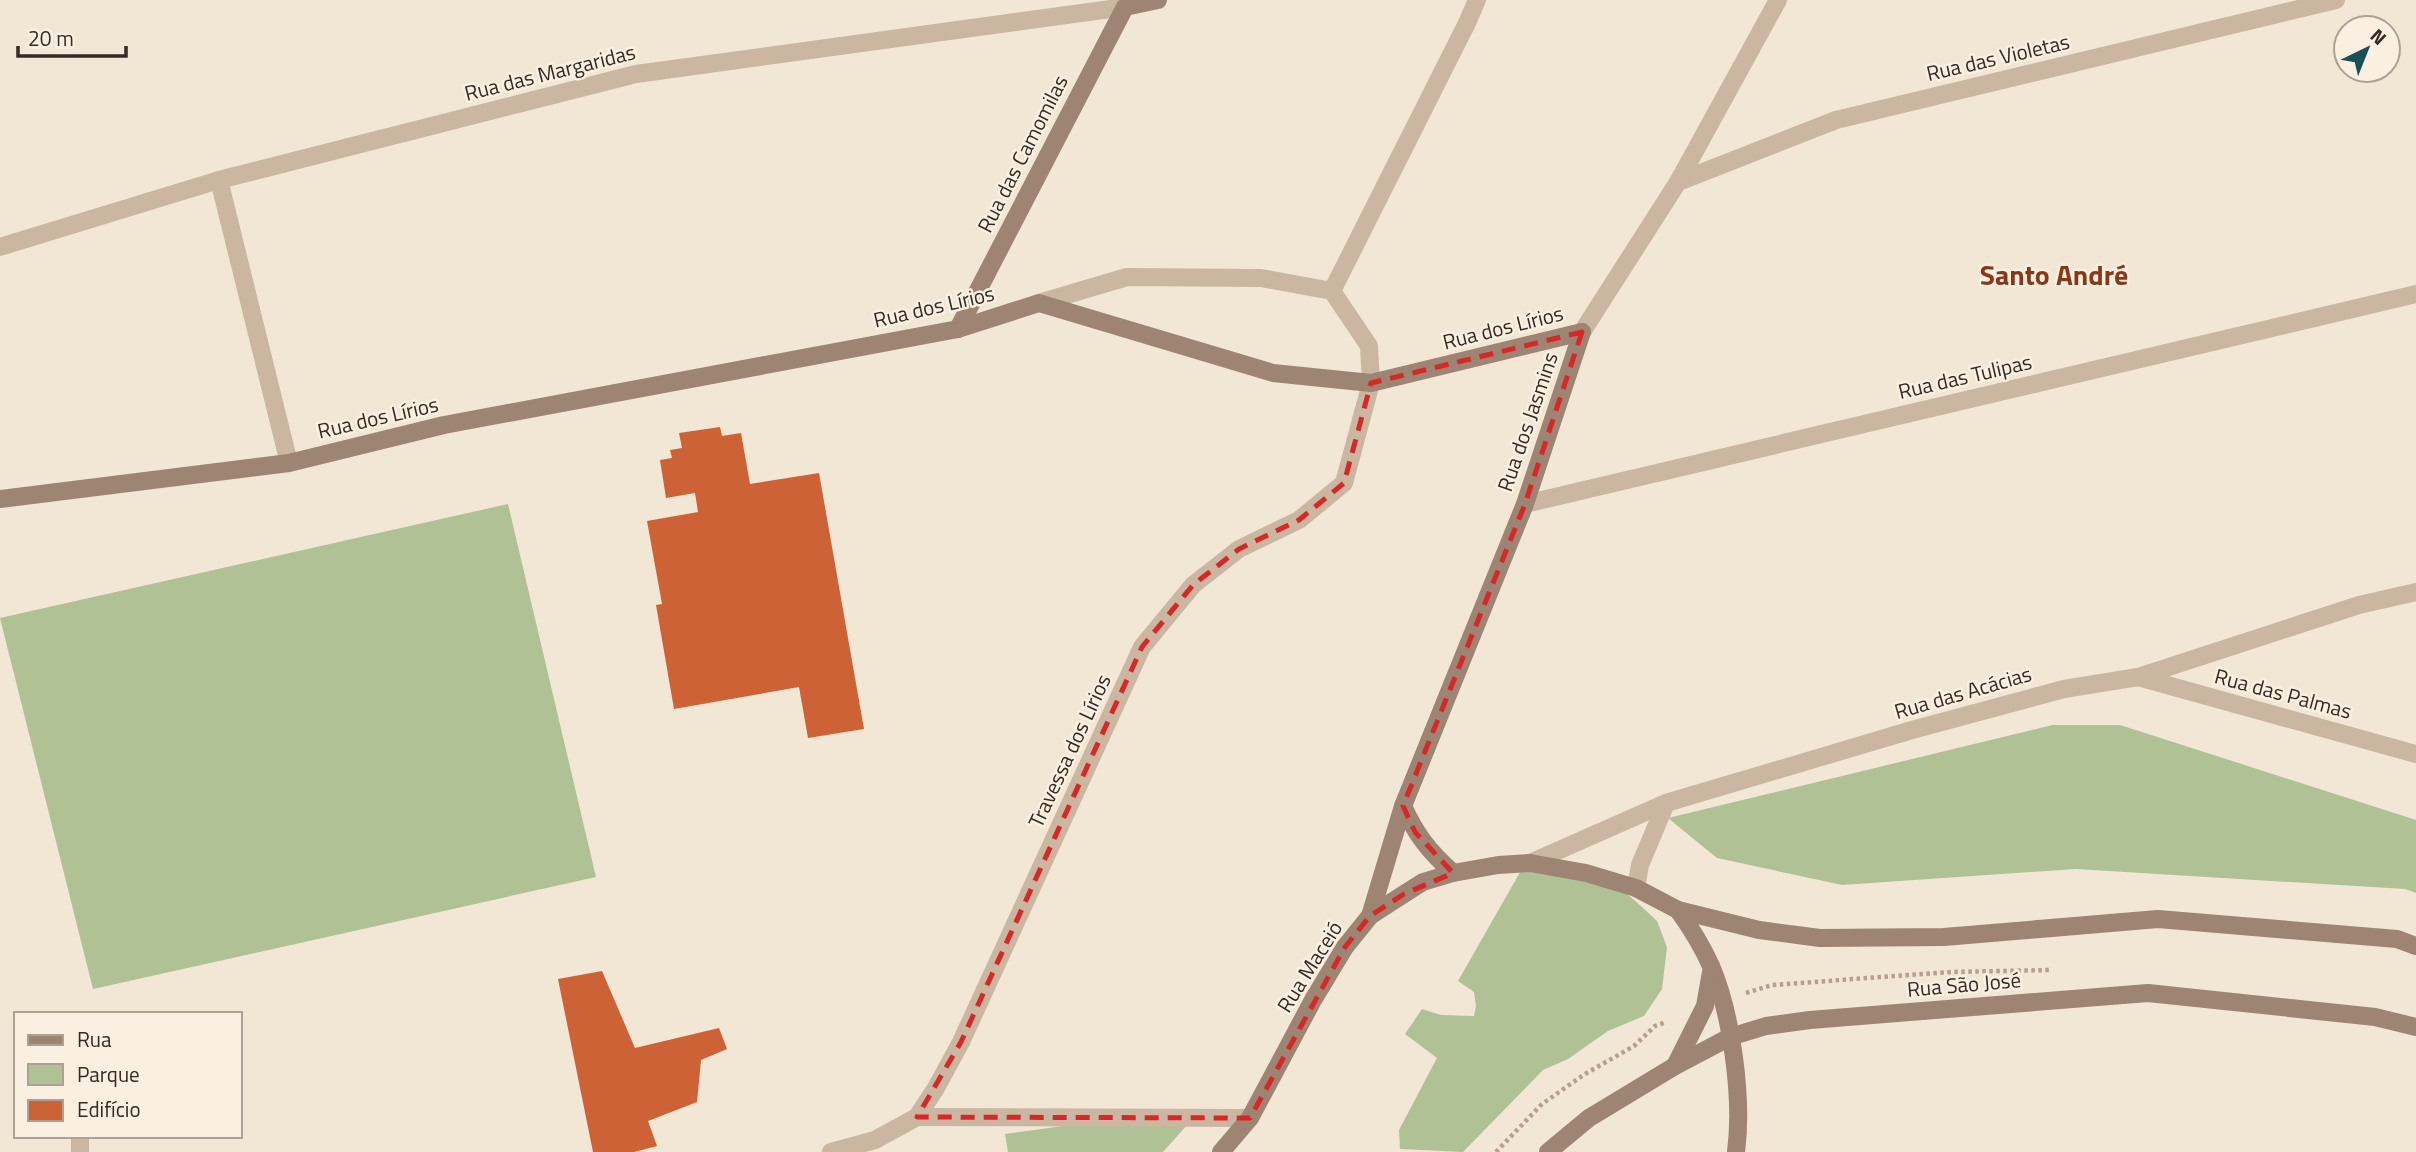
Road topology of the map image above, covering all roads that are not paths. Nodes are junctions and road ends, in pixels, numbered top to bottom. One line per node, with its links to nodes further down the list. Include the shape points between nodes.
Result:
1 (1158, 0): 5 (street)
2 (1476, 0): 9 (street)
3 (1778, 0): 7 (street, Rua dos Jasmins)
4 (2336, 0): 7 (street, Rua das Violetas, via 1836,120)
5 (1126, 3): 6 (street, Rua das Margaridas, via 636,74); 12 (street, Rua das Camomilas)
6 (219, 180): 8 (street, Rua das Margaridas); 15 (street)
7 (1678, 182): 13 (street, Rua dos Jasmins)
8 (0, 247)
9 (1332, 291): 11 (street, via 1261,278 1127,277); 14 (street, Travessa dos Lírios, via 1369,346)
10 (2416, 294): 17 (street, Rua das Tulipas)
11 (1039, 303): 12 (street, Rua dos Lírios); 14 (street, Rua dos Lírios, via 1273,373)
12 (958, 329): 15 (street, Rua dos Lírios, via 444,425)
13 (1583, 332): 14 (street, Rua dos Lírios); 17 (street, Rua dos Jasmins)
14 (1371, 383): 33 (street, Travessa dos Lírios, via 1344,483 1298,520 1239,550 1194,585 1142,647 961,1042)
15 (289, 463): 16 (street, Rua dos Lírios)
16 (0, 499)
17 (1525, 504): 22 (street, Rua dos Jasmins)
18 (2416, 592): 19 (street, Rua das Acácias, via 2359,605)
19 (2138, 677): 20 (street, Rua das Palmas); 21 (street, Rua das Acácias, via 2064,688)
20 (2416, 754)
21 (1667, 803): 23 (street, Rua das Acácias); 25 (street, via 1640,865)
22 (1403, 806): 24 (street, via 1415,832); 27 (street, Rua dos Jasmins)
23 (1530, 863): 24 (street, Rua Maceió); 25 (street)
24 (1453, 873): 27 (street, Rua Maceió, via 1423,882)
25 (1636, 888): 26 (street)
26 (1678, 910): 28 (street, via 1759,930 1819,938 1944,937 2158,919 2397,939); 29 (street)
27 (1370, 916): 34 (street, Rua Maceió, via 1313,1000)
28 (2416, 946)
29 (1712, 968): 31 (street); 32 (street, via 1704,1006)
30 (2416, 1027): 31 (street, Rua São José, via 2375,1017 2148,993 1810,1020)
31 (1730, 1037): 32 (street, Rua São José); 38 (street, via 1739,1092)
32 (1675, 1066): 37 (street, Rua São José, via 1589,1118)
33 (917, 1117): 34 (street); 35 (street, via 875,1140)
34 (1250, 1118): 36 (street, Rua Maceió)
35 (831, 1152)
36 (1221, 1152)
37 (1548, 1152)
38 (1736, 1152)

